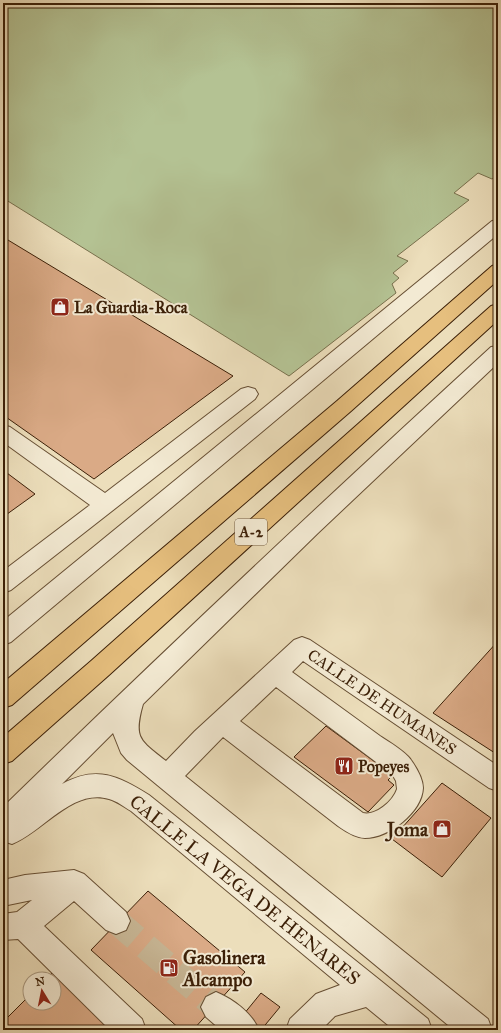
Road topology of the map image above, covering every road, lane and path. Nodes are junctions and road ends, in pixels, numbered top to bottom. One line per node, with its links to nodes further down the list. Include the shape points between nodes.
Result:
1 (498, 225): 9 (street)
2 (498, 270): 12 (highway, A-2, via 338,411)
3 (498, 310): 14 (highway, A-2)
4 (498, 352): 11 (street)
5 (248, 394): 7 (street)
6 (3, 432): 7 (street)
7 (106, 505): 8 (street)
8 (3, 584)
9 (3, 635)
10 (274, 672): 13 (street, CALLE DE HUMANES); 13 (street, via 401,766 410,788 406,800 389,818 376,825 363,826 347,818); 16 (street, CALLE DE HUMANES, via 302,647)
11 (132, 696): 15 (street, via 124,728 128,743); 17 (street)
12 (3, 698)
13 (222, 722): 15 (street, CALLE DE HUMANES)
14 (3, 753)
15 (167, 777): 29 (street)
16 (498, 780)
17 (3, 825)
18 (3, 839): 23 (street, CALLE LA VEGA DE HENARES, via 73,790 93,784 115,788 140,803)
19 (74, 883): 20 (street); 21 (street); 22 (street)
20 (3, 893)
21 (116, 921)
22 (13, 926): 25 (street)
23 (371, 991): 27 (street, via 326,1004); 28 (street, CALLE LA VEGA DE HENARES)
24 (216, 1007): 26 (street)
25 (131, 1030)
26 (244, 1030)
27 (301, 1030)
28 (417, 1030)
29 (477, 1030)

